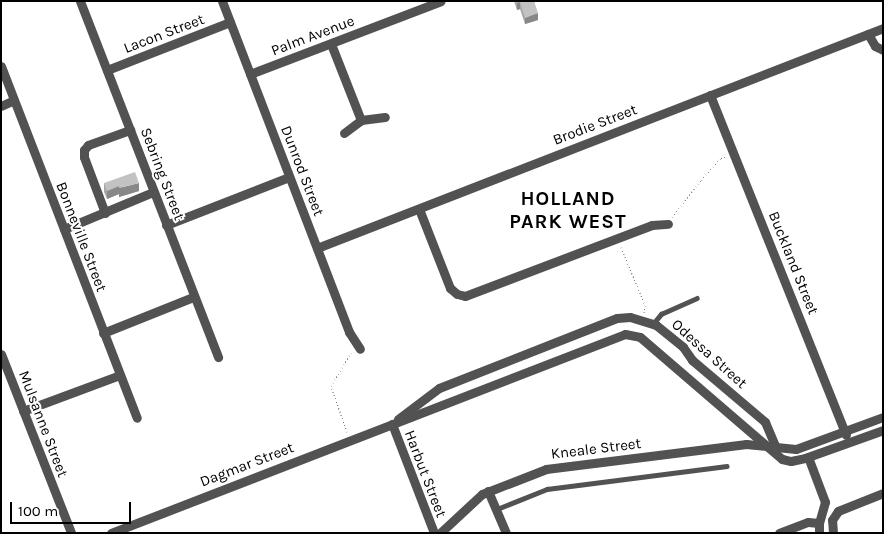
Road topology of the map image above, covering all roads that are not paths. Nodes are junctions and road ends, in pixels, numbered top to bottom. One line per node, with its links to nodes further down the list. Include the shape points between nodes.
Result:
1 (80, 1): 10 (street, Sebring Street)
2 (222, 1): 4 (street, Dunrod Street)
3 (441, 1): 7 (street, Palm Avenue)
4 (230, 22): 10 (street, Lacon Street); 11 (street, Dunrod Street)
5 (883, 28): 6 (street, Brodie Street)
6 (868, 34): 8 (street, via 875,46); 12 (street, Brodie Street)
7 (331, 44): 11 (street, Palm Avenue); 16 (street)
8 (883, 50)
9 (1, 66): 13 (street, Bonneville Street)
10 (107, 70): 17 (street, Sebring Street)
11 (250, 74): 19 (street, Dunrod Street)
12 (710, 95): 21 (street, Brodie Street); 41 (street, Buckland Street)
13 (14, 100): 14 (street); 25 (street, Bonneville Street)
14 (1, 106)
15 (385, 117): 16 (street)
16 (361, 120): 18 (street)
17 (130, 130): 20 (street, Sebring Street); 22 (street, via 89,145 84,150)
18 (344, 133)
19 (289, 177): 24 (street); 26 (street, Dunrod Street)
20 (153, 192): 22 (street); 24 (street, Sebring Street)
21 (419, 209): 23 (street, via 449,286 463,296 652,225); 26 (street, Brodie Street)
22 (105, 213): 25 (street)
23 (668, 224)
24 (166, 225): 27 (street, Sebring Street)
25 (64, 229): 30 (street, Bonneville Street)
26 (317, 248): 32 (street, Dunrod Street, via 349,332)
27 (193, 297): 30 (street); 34 (street, Sebring Street)
28 (697, 298): 29 (lane, Odessa Street, via 661,314)
29 (653, 324): 39 (street, Dagmar Street, via 626,316 617,318 443,386 429,393); 43 (street, Odessa Street, via 764,422)
30 (103, 333): 35 (street, Bonneville Street)
31 (640, 338): 39 (street, Dagmar Street, via 631,334 618,336); 43 (street, Odessa Street)
32 (358, 346)
33 (1, 354): 36 (street, Mulsanne Street)
34 (218, 356)
35 (120, 375): 36 (street); 38 (street, Bonneville Street)
36 (23, 411): 50 (street, Mulsanne Street)
37 (883, 417): 41 (street, Kneale Street)
38 (137, 418)
39 (392, 424): 51 (street, Dagmar Street); 52 (street, Harbut Street)
40 (883, 430): 42 (street)
41 (845, 431): 42 (street, Buckland Street); 43 (street, Kneale Street, via 799,449)
42 (849, 442): 44 (street)
43 (771, 445): 44 (street, via 783,459); 46 (street, Kneale Street, via 746,444 546,469)
44 (808, 457): 49 (street, via 826,502)
45 (727, 466): 48 (lane, via 547,489)
46 (488, 491): 48 (street); 53 (street, Kneale Street, via 472,501)
47 (883, 493): 57 (street, via 842,509 834,517)
48 (497, 509): 54 (street)
49 (819, 523): 55 (street, via 808,522); 56 (street)
50 (71, 533)
51 (111, 533)
52 (434, 533)
53 (440, 533)
54 (506, 533)
55 (779, 533)
56 (819, 533)
57 (833, 533)

